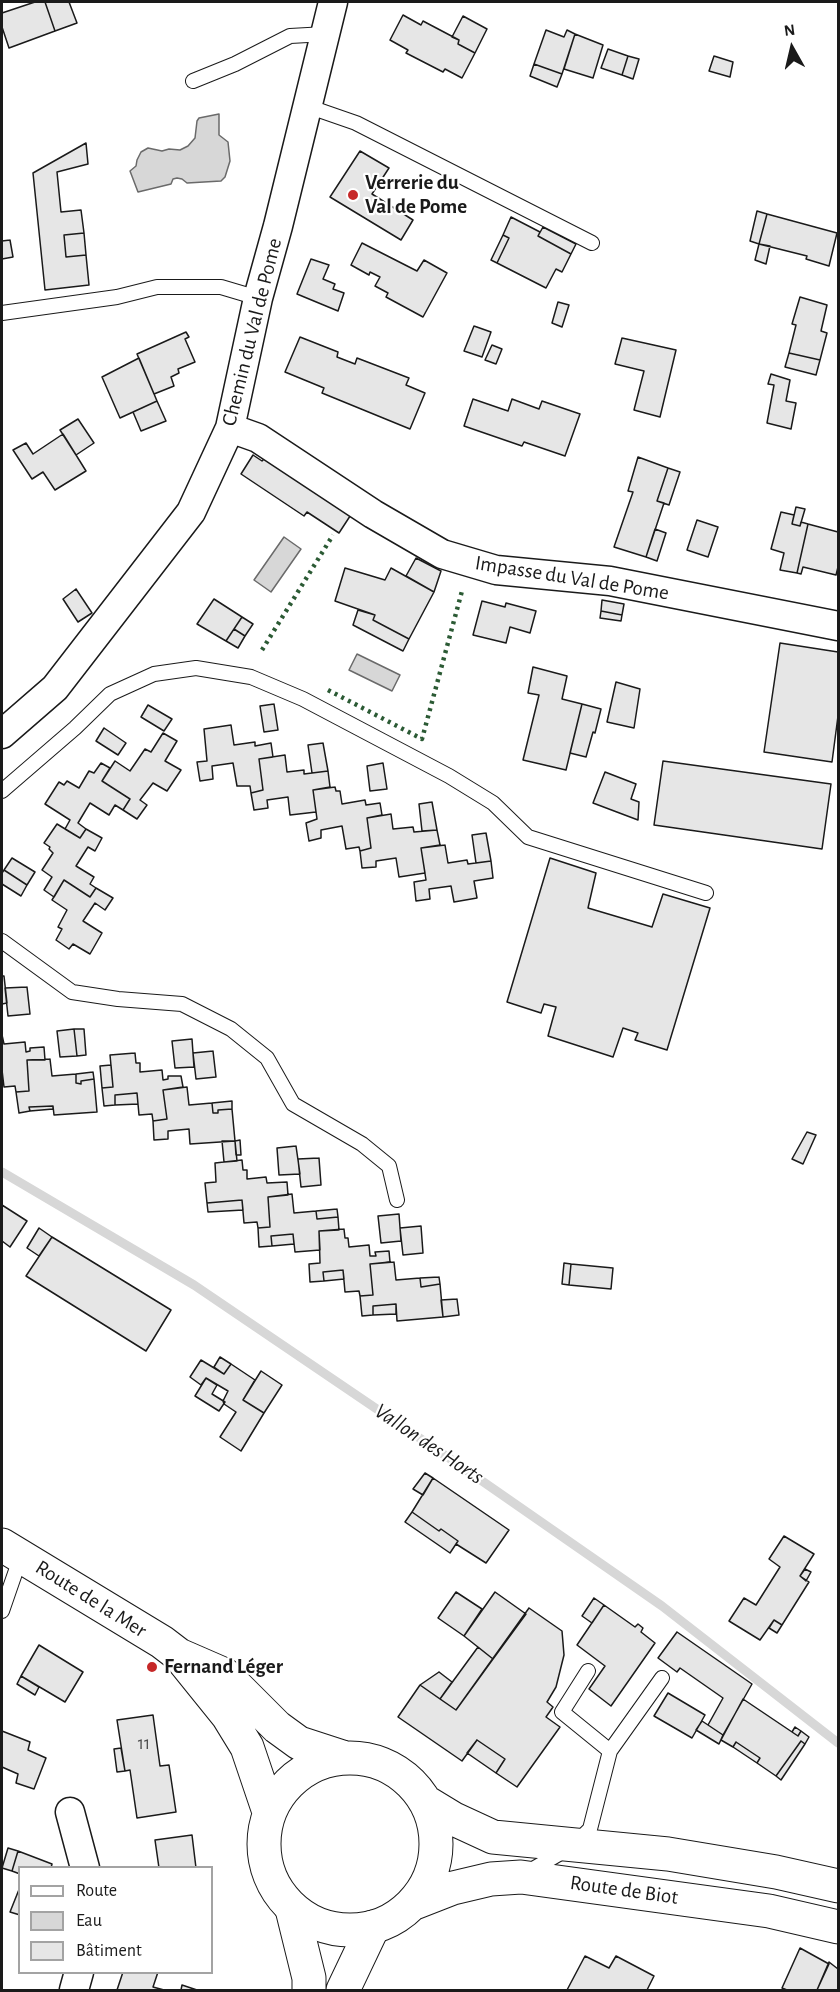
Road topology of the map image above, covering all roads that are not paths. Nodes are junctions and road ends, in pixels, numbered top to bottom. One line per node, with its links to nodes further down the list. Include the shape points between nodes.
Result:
1 (333, 2): 2 (street, Chemin du Val de Pome)
2 (326, 34): 3 (lane, via 290,36); 4 (street, Chemin du Val de Pome)
3 (194, 81)
4 (307, 106): 5 (lane, via 356,123); 6 (street, Chemin du Val de Pome)
5 (592, 243)
6 (258, 298): 7 (lane, via 221,287 158,287 117,297); 8 (street, Chemin du Val de Pome)
7 (2, 313)
8 (230, 428): 9 (street, Impasse du Val de Pome, via 258,438 442,554 496,570 610,581); 10 (street, Chemin du Val de Pome, via 191,512 55,688)
9 (838, 626)
10 (2, 735)
11 (2, 791): 12 (lane, via 110,694 154,674 196,668 251,677 303,699 449,776 493,803 528,837)
12 (706, 893)
13 (2, 941): 14 (lane, via 72,992 182,1004 231,1029 267,1058 293,1104 362,1144 389,1166)
14 (397, 1200)
15 (11, 1551): 16 (lane); 18 (main road, Route de la Mer)
16 (6, 1587): 17 (lane)
17 (2, 1611)
18 (179, 1655): 22 (main road, via 225,1675 299,1743); 25 (main road, via 228,1716 247,1747)
19 (588, 1671): 21 (lane, via 562,1712)
20 (662, 1678): 21 (lane)
21 (610, 1751): 26 (lane, via 590,1829)
22 (342, 1757): 23 (main road, via 367,1758 391,1767 411,1782); 25 (main road, via 298,1774 281,1791)
23 (426, 1802): 26 (main road, Route de Biot, via 493,1837); 30 (main road, via 435,1828 436,1856 428,1882)
24 (70, 1812): 27 (street)
25 (269, 1812): 31 (main road, via 263,1838 265,1864 275,1888)
26 (574, 1845): 28 (lane); 29 (main road, Route de Biot, via 668,1854)
27 (84, 1866)
28 (521, 1877): 30 (main road, Route de Biot, via 453,1888); 33 (main road, Route de Biot, via 758,1910)
29 (838, 1886)
30 (412, 1904): 32 (main road)
31 (292, 1909): 32 (main road, via 316,1923 344,1930); 36 (main road)
32 (373, 1927): 37 (main road)
33 (838, 1927)
34 (78, 1974): 35 (street)
35 (74, 1990)
36 (309, 1990)
37 (343, 1990)

